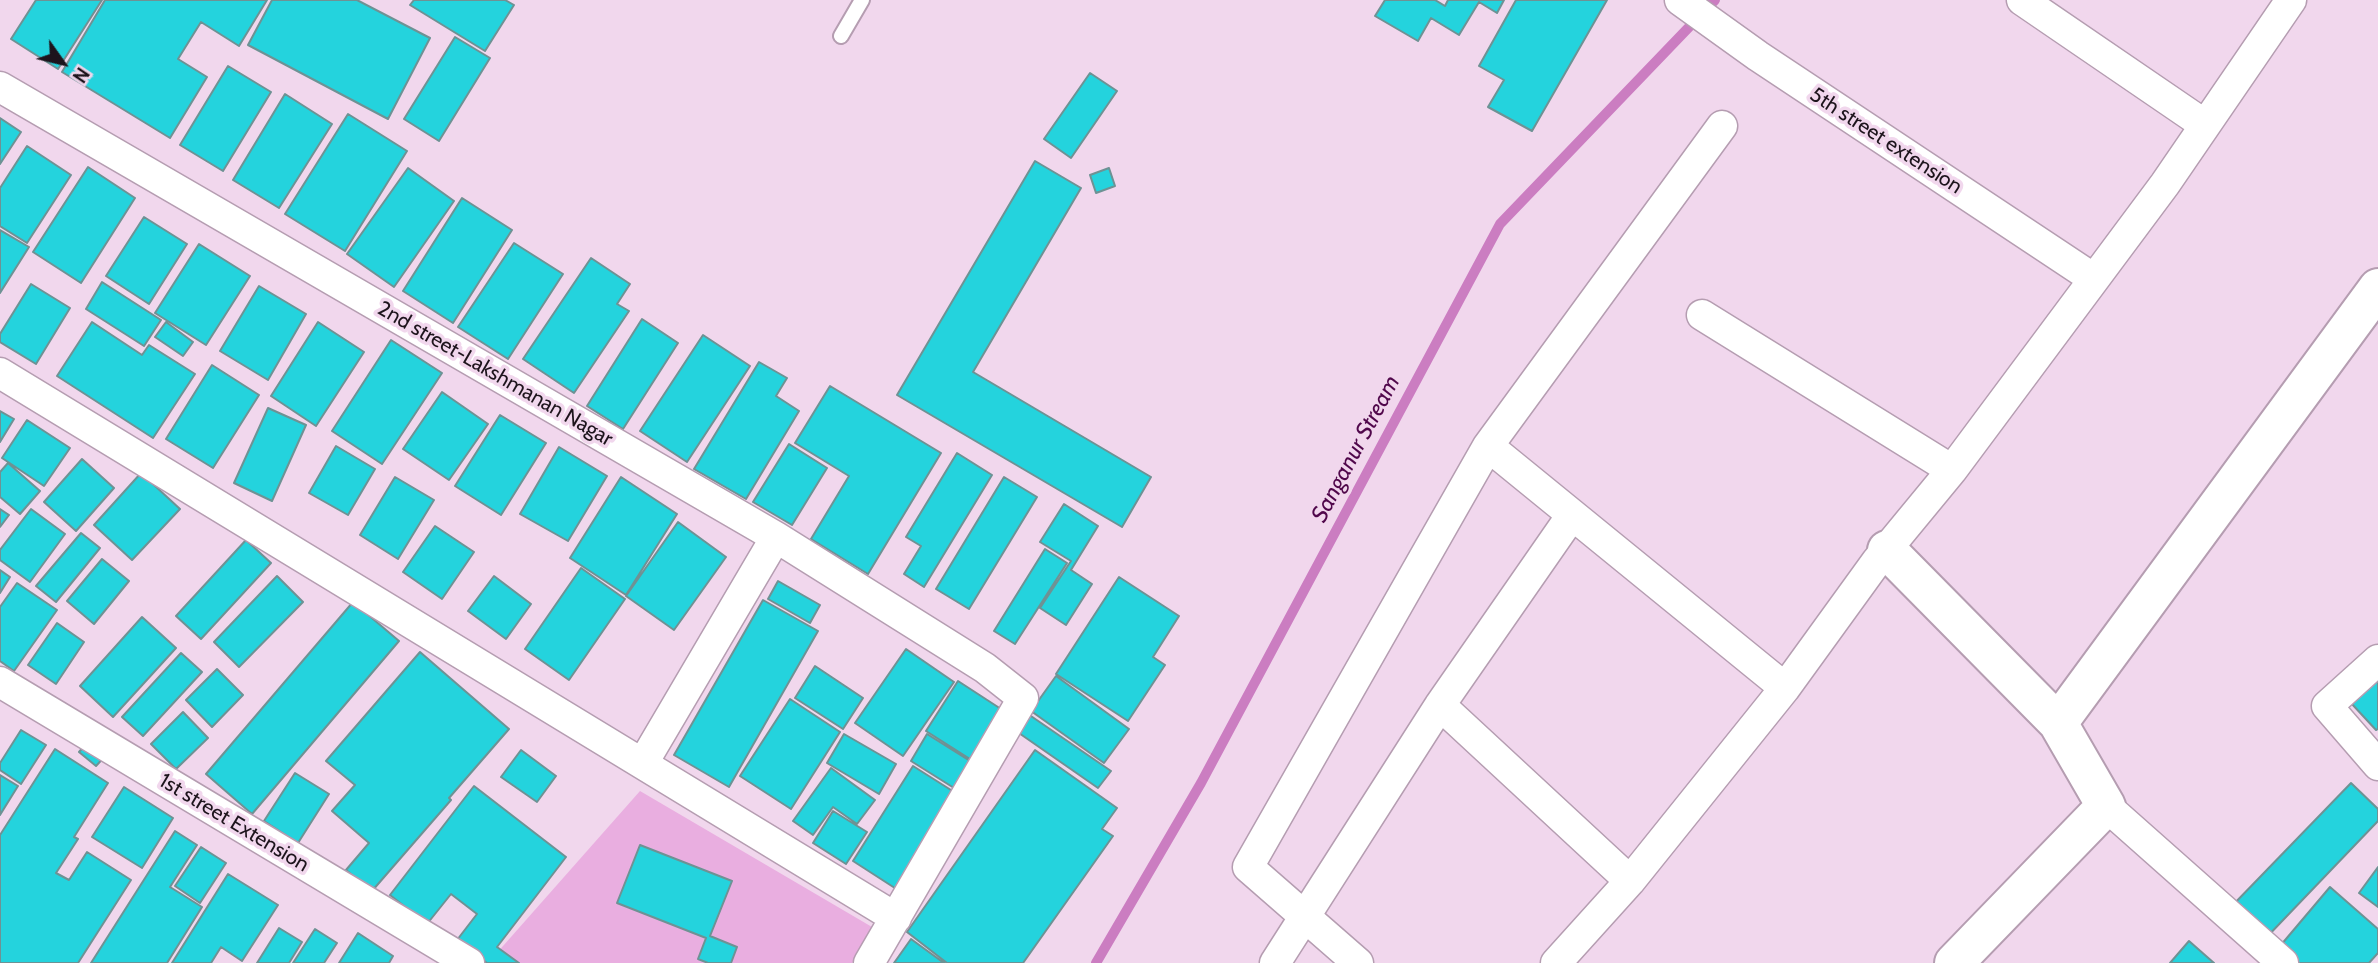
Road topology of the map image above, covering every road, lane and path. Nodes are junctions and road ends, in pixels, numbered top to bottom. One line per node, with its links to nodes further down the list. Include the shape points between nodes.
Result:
1 (862, 0): 5 (lane)
2 (1680, 0): 9 (street, 5th street extension)
3 (2022, 0): 8 (street)
4 (2291, 0): 8 (street)
5 (841, 36)
6 (0, 87): 16 (street, 2nd street-Lakshmanan Nagar)
7 (1722, 125): 13 (street)
8 (2205, 125): 9 (street)
9 (2094, 279): 14 (street)
10 (2378, 288): 22 (street)
11 (1702, 315): 14 (street)
12 (0, 373): 23 (street)
13 (1488, 446): 15 (street); 27 (street, via 1248,867)
14 (1952, 470): 17 (street)
15 (1572, 515): 20 (street); 21 (street)
16 (776, 537): 23 (street); 28 (street, 2nd street-Lakshmanan Nagar, via 985,668 1023,698)
17 (1887, 550): 20 (street); 22 (street)
18 (2378, 660): 24 (street, via 2327,706)
19 (0, 682): 29 (street, 1st street Extension)
20 (1785, 688): 26 (street)
21 (1440, 705): 26 (street); 27 (street)
22 (2058, 723): 25 (street)
23 (643, 764): 28 (street)
24 (2378, 765)
25 (2106, 806): 34 (street); 35 (street)
26 (1630, 881): 33 (street)
27 (1304, 917): 31 (street); 32 (street)
28 (896, 918): 30 (street)
29 (469, 963)
30 (869, 963)
31 (1275, 963)
32 (1358, 963)
33 (1556, 963)
34 (1954, 963)
35 (2283, 963)

